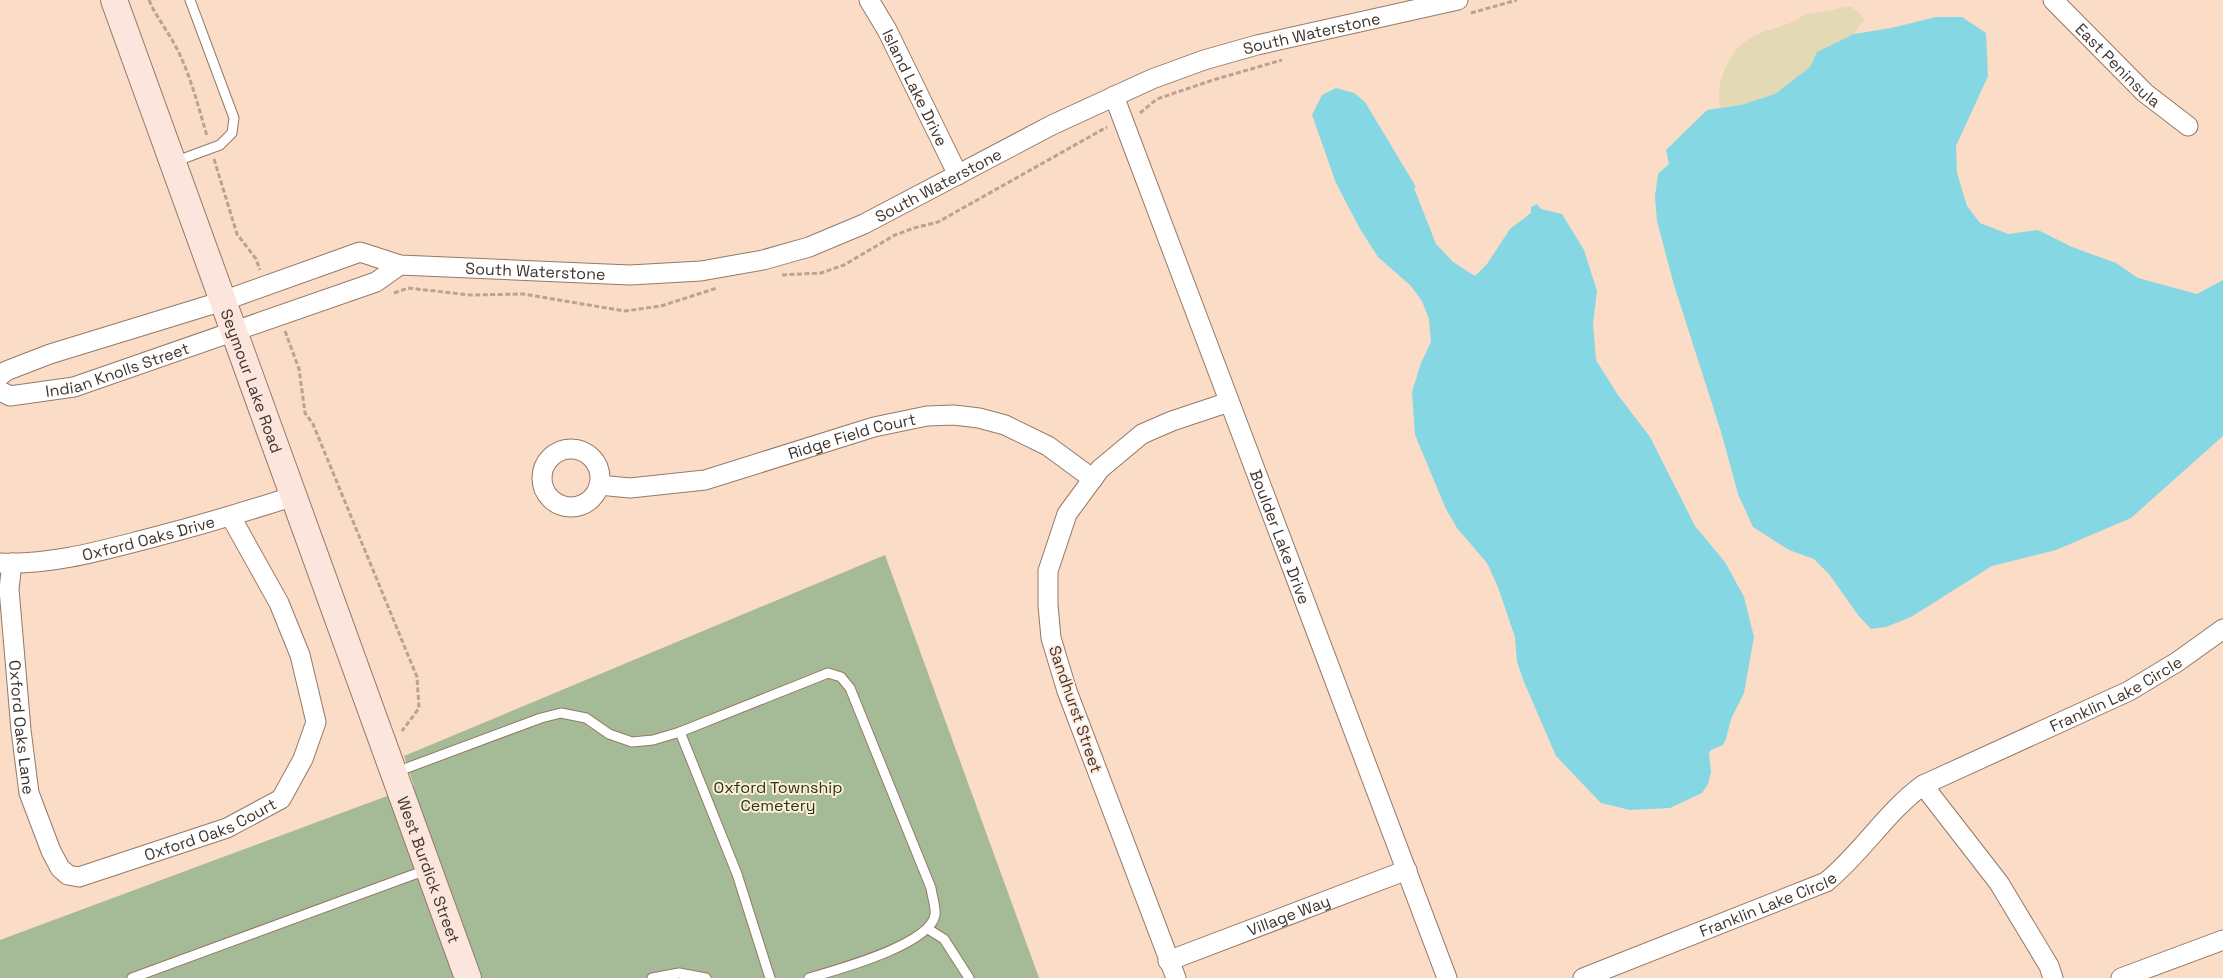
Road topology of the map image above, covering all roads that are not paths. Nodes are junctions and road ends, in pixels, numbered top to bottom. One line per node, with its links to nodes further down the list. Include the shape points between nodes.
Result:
1 (114, 0): 8 (street, Seymour Lake Road)
2 (190, 0): 8 (lane, via 234,118 232,133 220,145)
3 (869, 0): 9 (street, Island Lake Drive)
4 (1458, 0): 6 (street, South Waterstone, via 1257,45 1196,63)
5 (2053, 0): 7 (street, East Peninsula, via 2145,92)
6 (1114, 96): 9 (street, South Waterstone); 15 (street, Boulder Lake Drive)
7 (2188, 126)
8 (173, 163): 11 (street, Seymour Lake Road)
9 (958, 175): 10 (street, South Waterstone, via 864,224 809,247 763,260 701,271 630,275)
10 (400, 265): 11 (street, South Waterstone, via 360,252); 12 (street, via 376,282)
11 (223, 301): 12 (street, Seymour Lake Road); 13 (street, Indian Knolls Street, via 50,354 6,370)
12 (234, 332): 14 (street, Indian Knolls Street, via 74,387 10,396); 18 (street, Seymour Lake Road)
13 (0, 376)
14 (0, 391)
15 (1230, 402): 16 (street, Sandhurst Street, via 1142,434 1100,469); 26 (street, Boulder Lake Drive)
16 (1093, 479): 17 (street, Ridge Field Court, via 1048,446 1005,425 954,415 927,416 874,427 705,480 630,488); 30 (street, Sandhurst Street, via 1067,514 1048,571 1051,638)
17 (599, 485)
18 (294, 496): 19 (street, Oxford Oaks Drive); 23 (street, Seymour Lake Road)
19 (231, 517): 20 (street, Oxford Oaks Drive, via 69,558); 27 (street, Oxford Oaks Court, via 279,603 300,654 316,722 303,759 281,799 227,828 79,877)
20 (6, 563): 27 (street, Oxford Oaks Lane, via 29,793 60,868)
21 (2223, 629): 24 (street, Franklin Lake Circle, via 2130,691)
22 (680, 732): 23 (lane, via 632,742 609,734 586,718 561,713); 28 (lane, via 828,673 840,676 850,688 931,888 935,915); 35 (lane, via 731,857)
23 (392, 768): 25 (street, West Burdick Street)
24 (1922, 785): 40 (street, Franklin Lake Circle, via 1904,798 1842,869 1826,882); 41 (street, via 1999,883 2050,966)
25 (429, 869): 31 (lane); 32 (street, West Burdick Street)
26 (1408, 870): 30 (street, Village Way); 39 (street, Boulder Lake Drive)
27 (73, 876)
28 (928, 929): 36 (lane, via 907,942 854,965); 37 (lane, via 944,939)
29 (2223, 940): 42 (street)
30 (1168, 961): 38 (street, Sandhurst Street)
31 (132, 978)
32 (468, 978)
33 (652, 978): 34 (lane, via 680,973)
34 (706, 978)
35 (770, 978)
36 (809, 978)
37 (969, 978)
38 (1176, 978)
39 (1447, 978)
40 (1583, 978)
41 (2053, 978)
42 (2121, 978)

